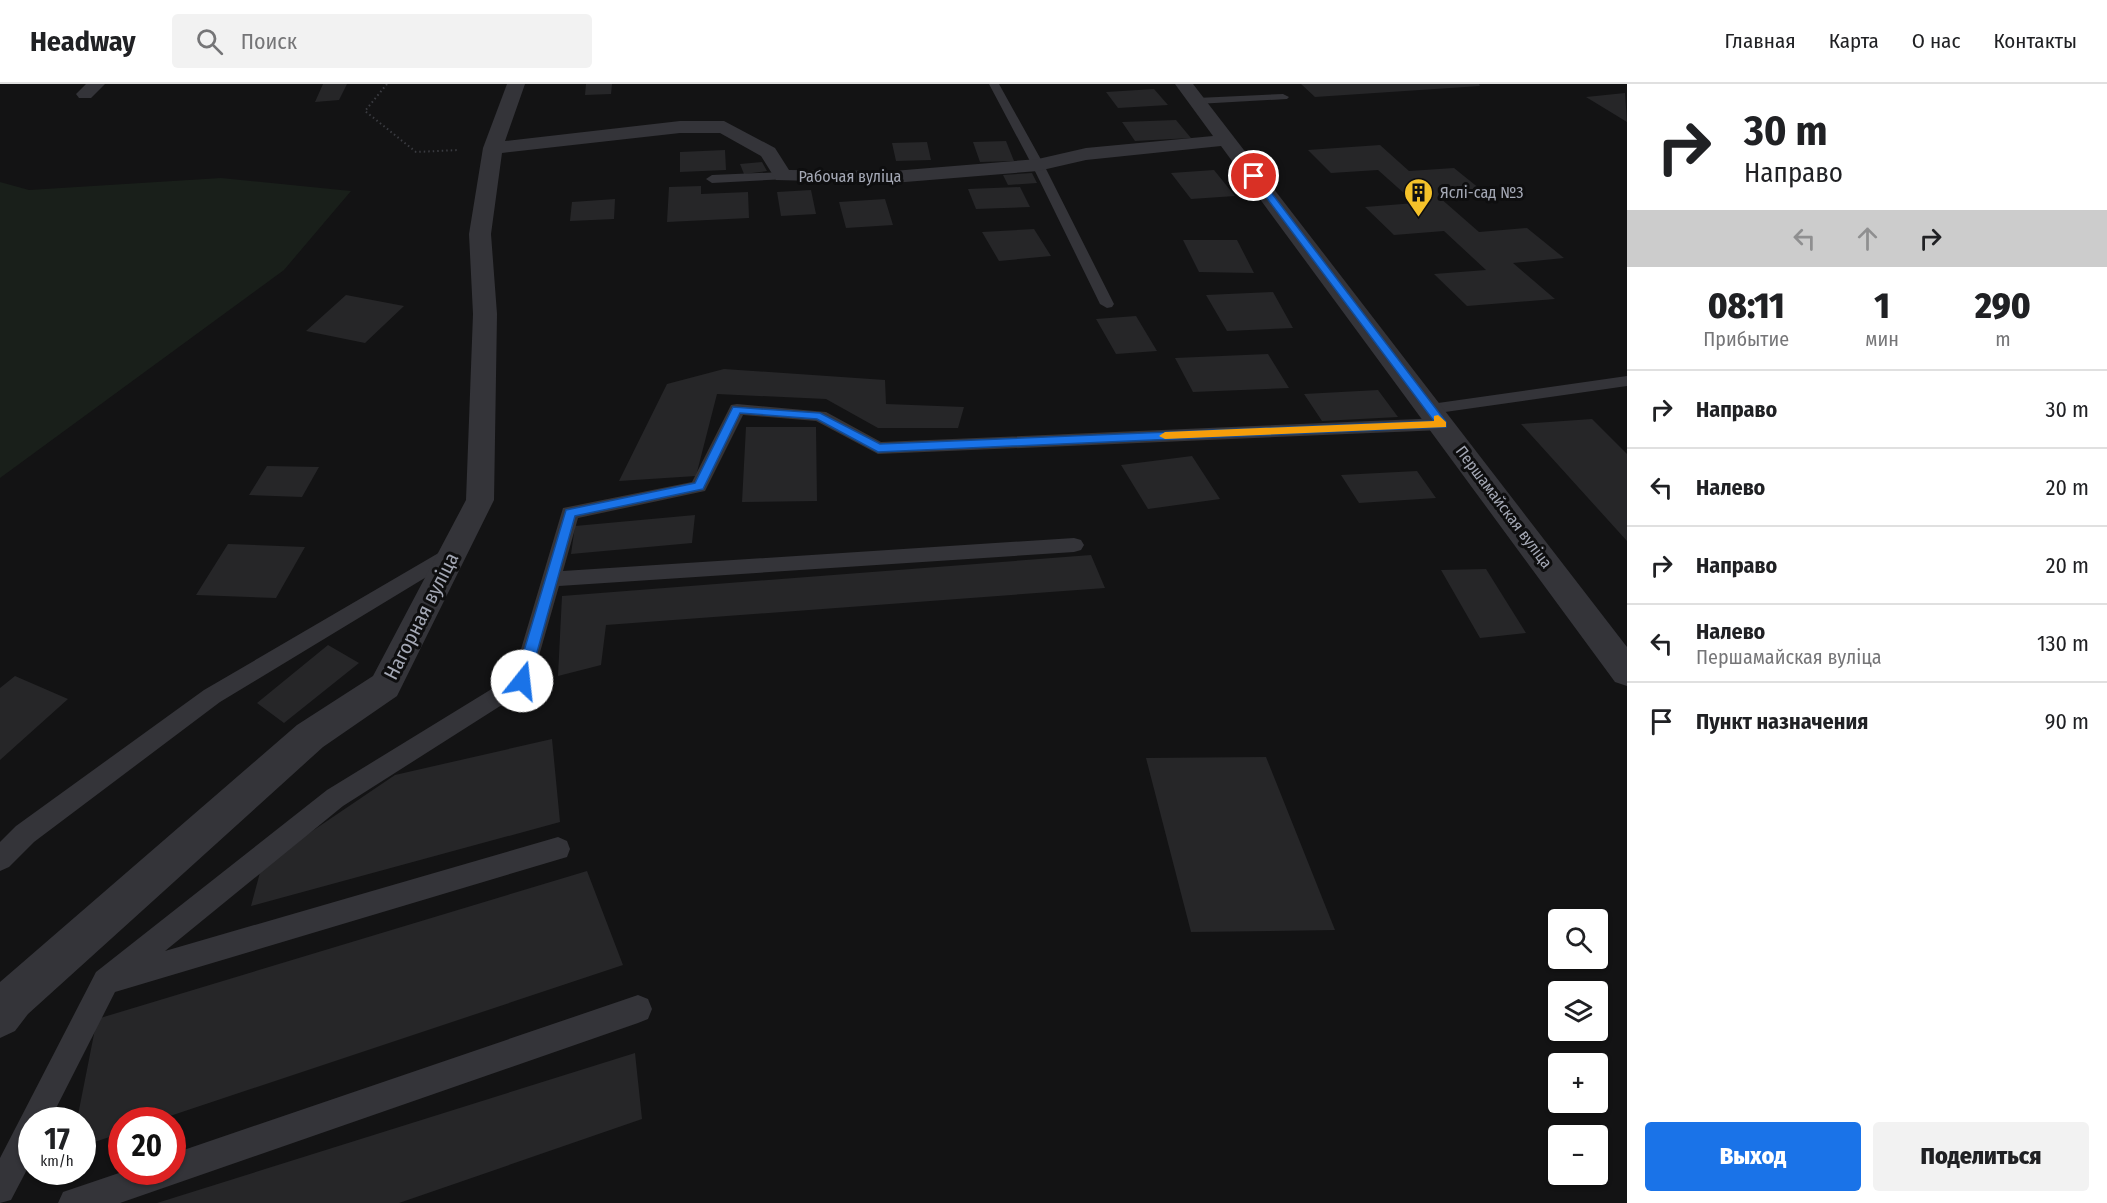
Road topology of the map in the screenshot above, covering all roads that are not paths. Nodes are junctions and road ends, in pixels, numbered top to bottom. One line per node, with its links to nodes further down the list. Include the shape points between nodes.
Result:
1 (516, 84): 6 (street, Нагорная вуліца)
2 (994, 84): 7 (lane)
3 (1191, 93): 4 (lane); 5 (street, Першамайская вуліца)
4 (1283, 97)
5 (1227, 140): 7 (street, Рабочая вуліца, via 1086,154); 14 (street, Першамайская вуліца)
6 (493, 148): 8 (street, Рабочая вуліца, via 680,127 724,127 768,152); 16 (street, Нагорная вуліца, via 480,234 484,314 480,500)
7 (1038, 165): 8 (street, Рабочая вуліца, via 893,177); 10 (lane)
8 (783, 176): 9 (lane)
9 (712, 179)
10 (1107, 304)
11 (1627, 381): 12 (lane)
12 (1609, 384): 13 (lane); 14 (lane)
13 (1627, 398)
14 (1436, 417): 17 (lane, via 878,448 820,416 737,409 699,486 570,513); 18 (street, Першамайская вуліца)
15 (1074, 545): 17 (lane)
16 (454, 551): 20 (lane, via 212,696 25,834); 23 (street, Нагорная вуліца, via 385,686 310,736 13,999)
17 (551, 579): 21 (lane, via 522,681 335,798)
18 (1627, 672)
19 (558, 849): 21 (lane)
20 (0, 859)
21 (106, 982): 24 (lane)
22 (638, 1009): 26 (lane)
23 (0, 1016)
24 (42, 1107)
25 (18, 1155): 28 (lane)
26 (186, 1164)
27 (127, 1185): 29 (lane)
28 (0, 1189)
29 (74, 1203)

